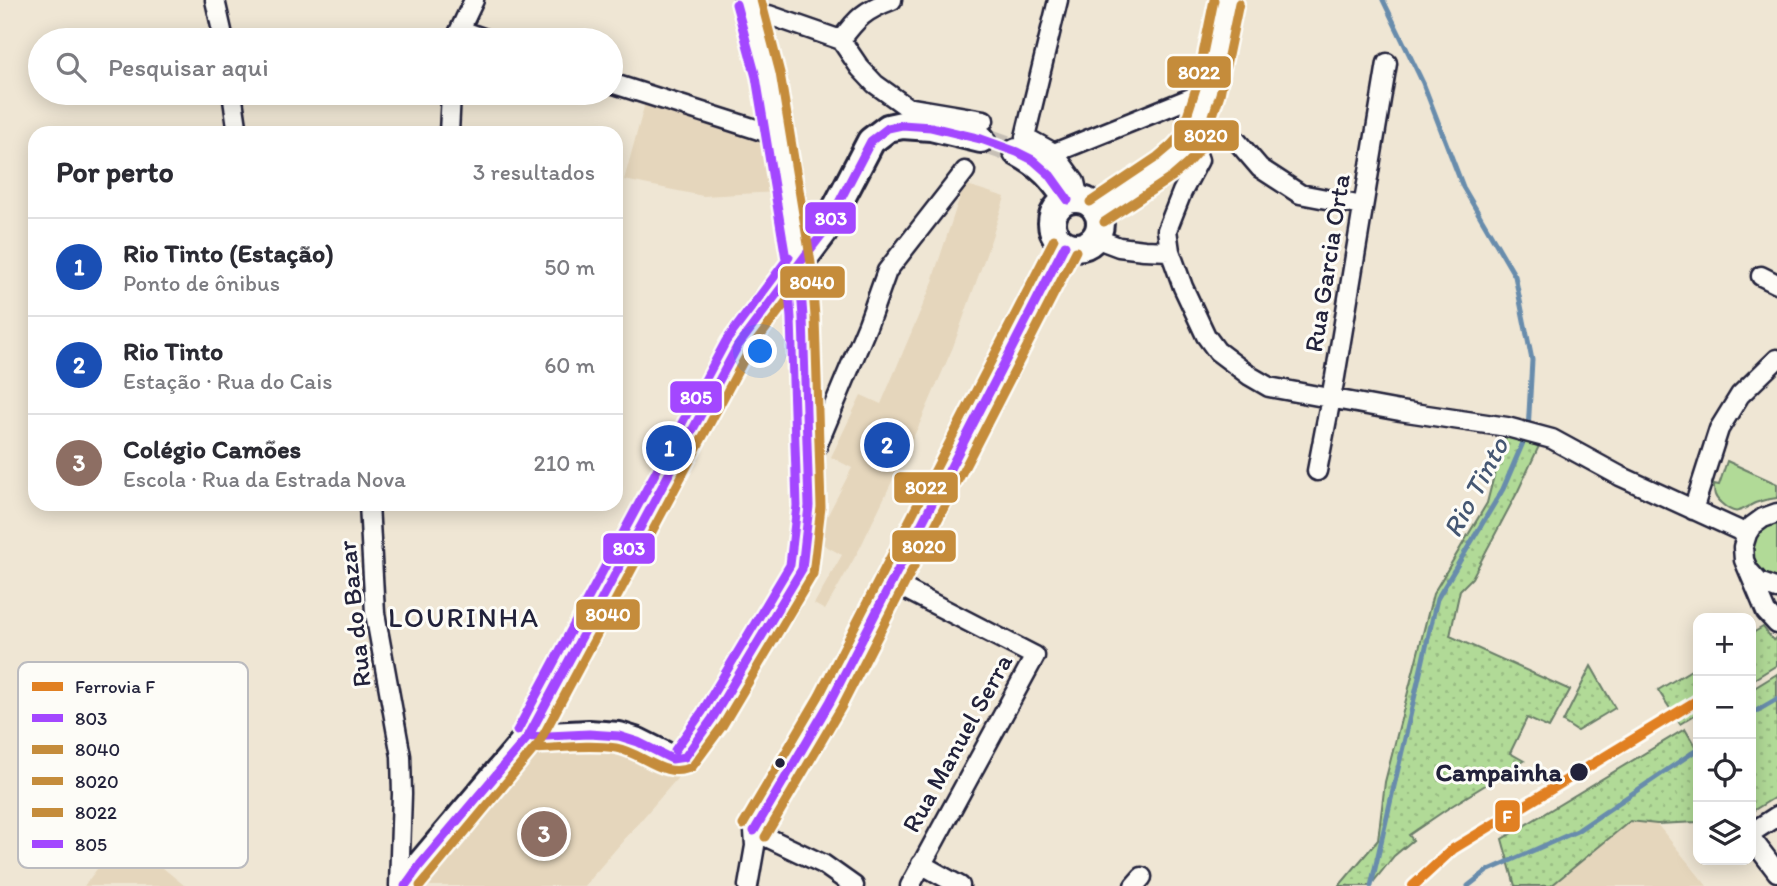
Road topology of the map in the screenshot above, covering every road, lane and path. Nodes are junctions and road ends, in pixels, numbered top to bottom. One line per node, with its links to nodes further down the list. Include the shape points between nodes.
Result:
1 (215, 0): 7 (street)
2 (474, 0): 8 (street)
3 (892, 0): 9 (street, via 857,18)
4 (1058, 0): 21 (street, via 1025,138)
5 (1227, 0): 12 (street)
6 (751, 9): 9 (street); 19 (street)
7 (221, 28)
8 (461, 28)
9 (841, 40): 17 (street, via 875,84 907,107)
10 (1387, 63): 23 (street, Rua Garcia Orta)
11 (623, 87): 19 (street)
12 (1208, 91): 18 (street); 21 (street)
13 (234, 105): 15 (street)
14 (450, 105): 16 (street)
15 (237, 126)
16 (449, 126)
17 (982, 130): 27 (street, via 917,125 888,128 872,141 823,233)
18 (1195, 132): 23 (street, via 1236,140 1260,168 1300,194); 24 (street, via 1164,167); 26 (street, via 1199,160 1167,230)
19 (778, 136): 27 (street)
20 (1017, 152): 24 (street, via 1033,160)
21 (1054, 153): 24 (street, via 1076,182)
22 (965, 171): 30 (street, via 887,271)
23 (1363, 206): 29 (street, Rua Garcia Orta)
24 (1085, 212): 25 (street, via 1089,243 1081,247); 25 (street, via 1055,210 1054,233); 26 (street, via 1119,247)
25 (1065, 244): 37 (street)
26 (1170, 251): 29 (street, via 1206,336 1217,351 1269,387)
27 (799, 264): 30 (street); 40 (street, via 737,347)
28 (1777, 359): 32 (street, via 1740,395 1718,429)
29 (1331, 398): 31 (street, Rua Garcia Orta); 32 (street, via 1507,427 1552,439)
30 (808, 468): 40 (street, via 802,569 685,757 672,759 619,736)
31 (1317, 471)
32 (1693, 510): 35 (street)
33 (369, 511): 47 (street, Rua do Bazar, via 375,613 401,756)
34 (1777, 513): 35 (street, via 1762,518)
35 (1747, 534): 36 (street, via 1744,560)
36 (1750, 572): 38 (street, via 1759,582); 39 (street, via 1766,612)
37 (893, 583): 42 (street); 45 (street, Rua Manuel Serra, via 1035,656)
38 (1777, 589)
39 (1777, 624)
40 (528, 737): 48 (street)
41 (1777, 816): 43 (street)
42 (754, 831): 49 (street); 50 (street, via 823,864)
43 (1756, 832)
44 (1756, 843): 46 (street)
45 (921, 864): 51 (street, Rua Manuel Serra); 52 (street)
46 (1777, 872)
47 (399, 886)
48 (405, 886)
49 (748, 886)
50 (854, 886)
51 (910, 886)
52 (960, 886)

